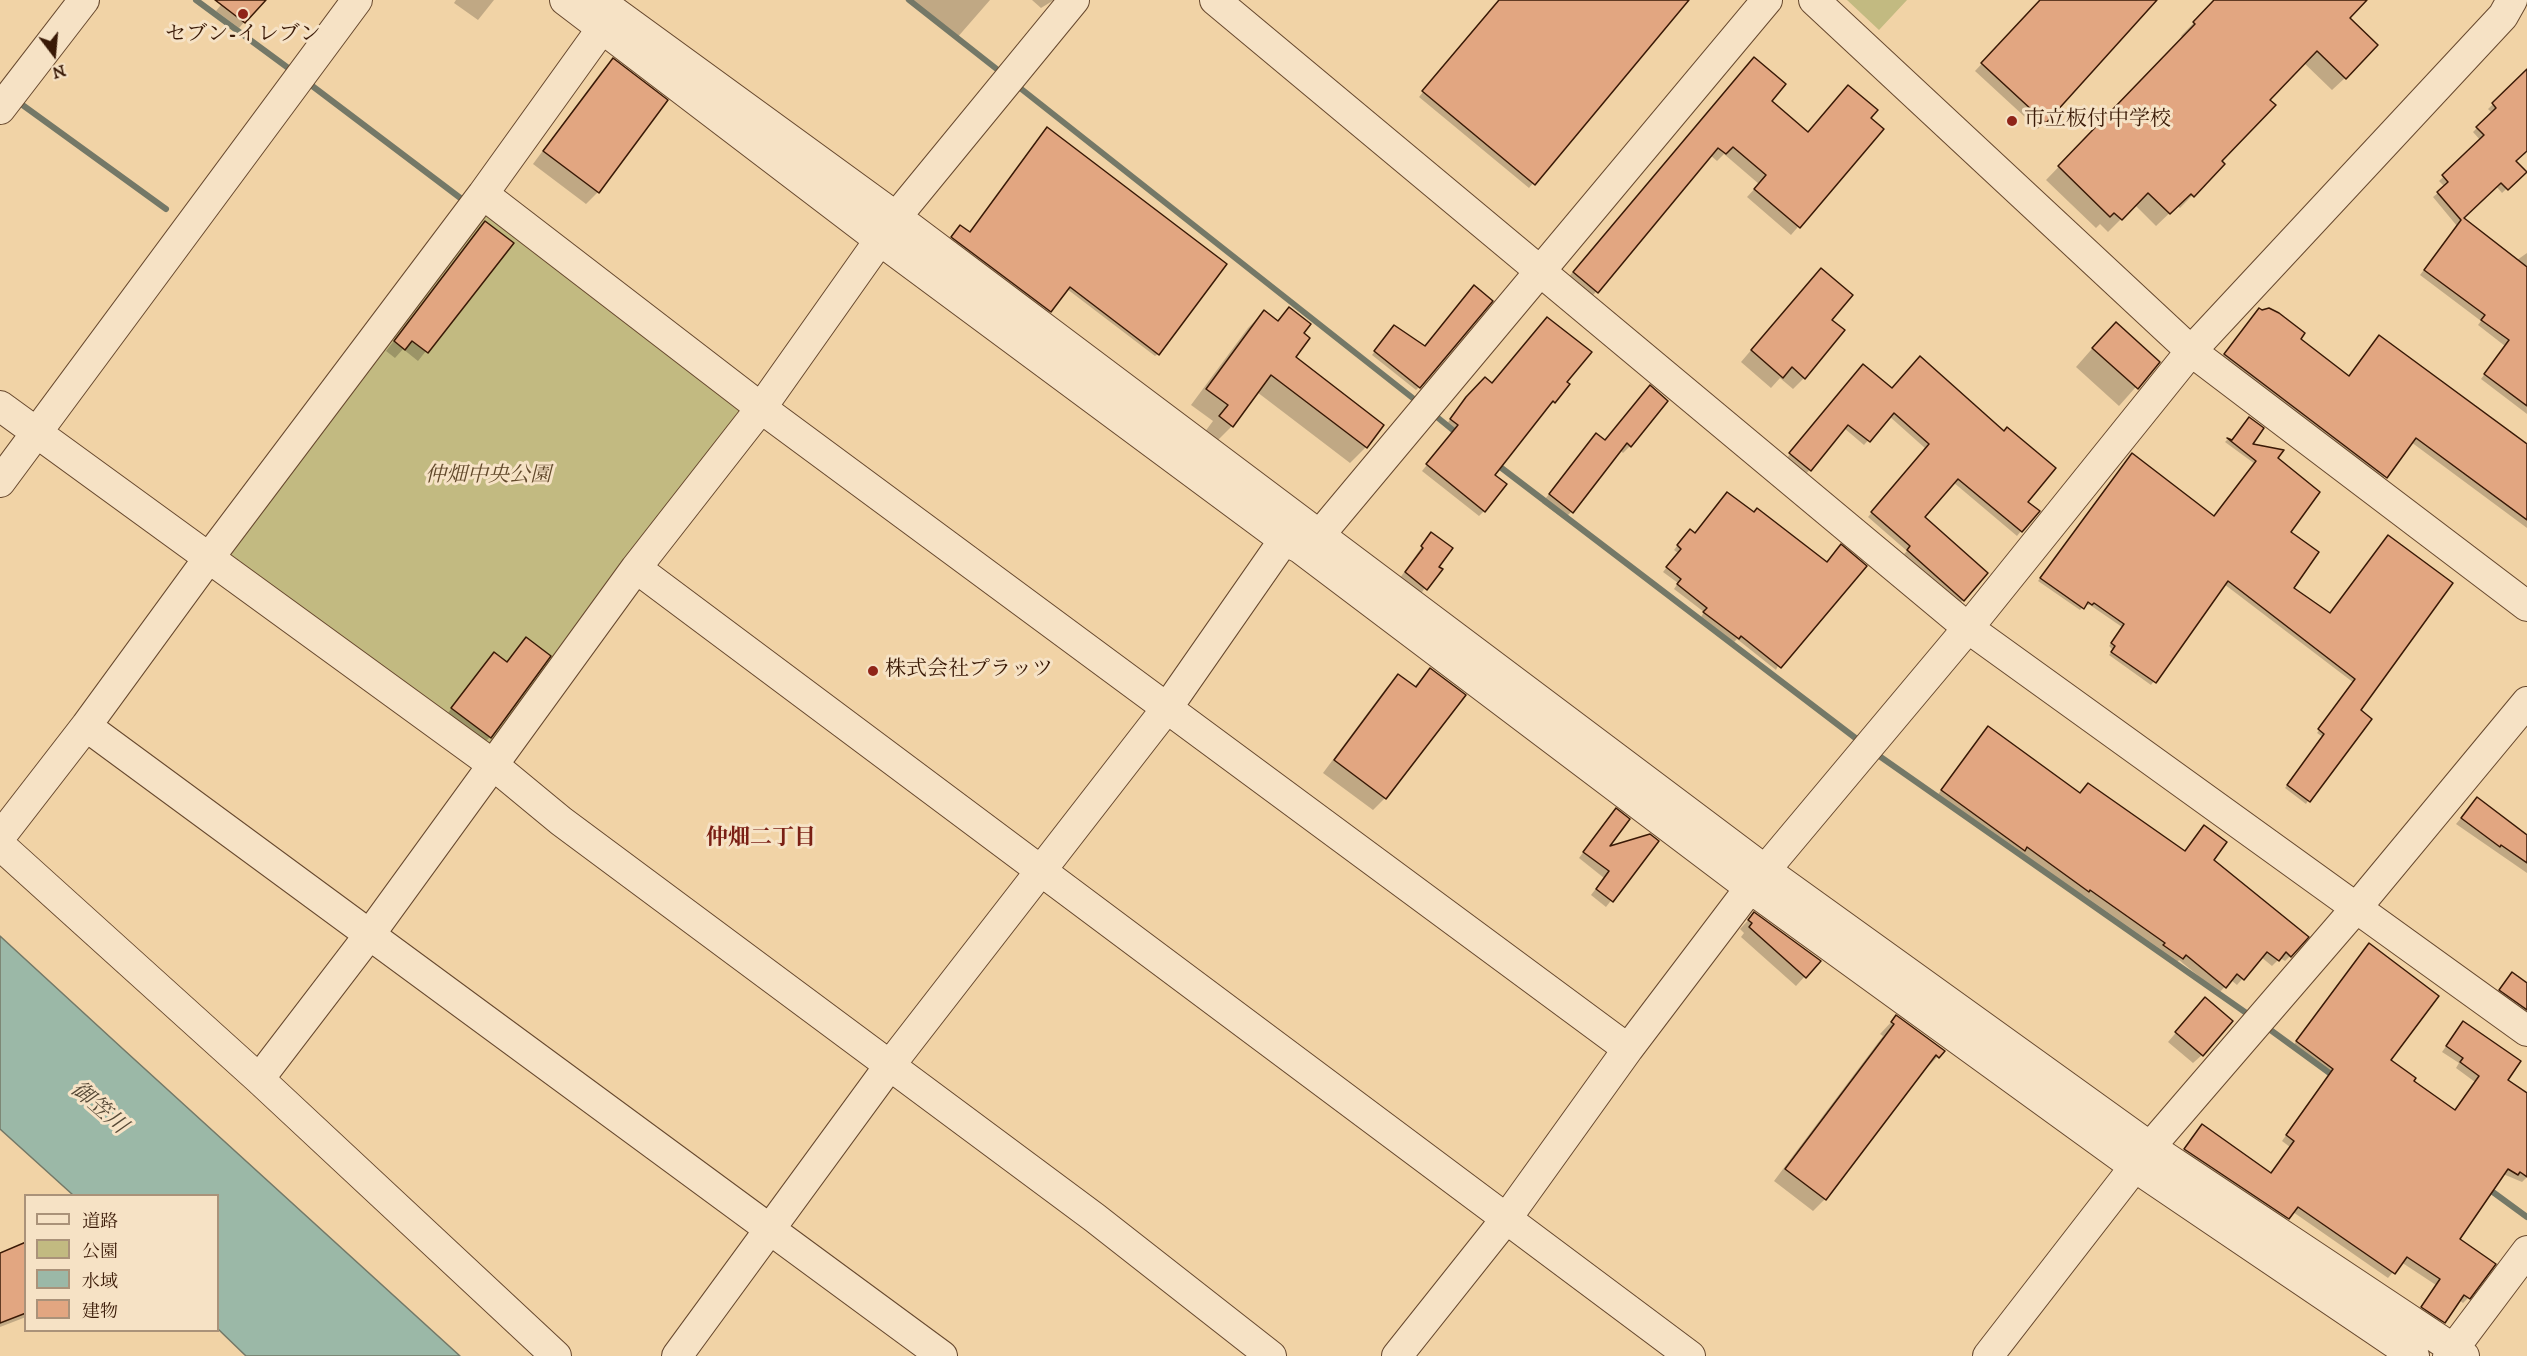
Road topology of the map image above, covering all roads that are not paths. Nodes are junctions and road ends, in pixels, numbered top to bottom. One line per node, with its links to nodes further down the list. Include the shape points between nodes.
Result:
1 (84, 0): 10 (street)
2 (357, 0): 17 (street)
3 (565, 0): 9 (street)
4 (1074, 0): 12 (street)
5 (1215, 0): 13 (street)
6 (1767, 0): 13 (street)
7 (1815, 0): 14 (street)
8 (2512, 0): 14 (street, via 2503,16)
9 (604, 13): 11 (street); 12 (street)
10 (6, 90)
11 (483, 194): 16 (street); 20 (street)
12 (888, 229): 16 (street); 19 (street)
13 (1542, 272): 19 (street, via 1327,526); 23 (street)
14 (2191, 351): 22 (street); 23 (street)
15 (0, 406): 17 (street)
16 (761, 408): 21 (street); 25 (street)
17 (36, 434): 18 (street); 20 (street)
18 (0, 482)
19 (1300, 541): 25 (street); 31 (street)
20 (208, 559): 26 (street); 27 (street)
21 (636, 568): 27 (street); 30 (street)
22 (2527, 606)
23 (1968, 628): 31 (street); 32 (street)
24 (2527, 702): 32 (street)
25 (1167, 708): 30 (street); 35 (street)
26 (86, 726): 28 (street); 33 (street)
27 (492, 764): 33 (street); 36 (street, via 561,821)
28 (0, 837)
29 (0, 845): 37 (street)
30 (1039, 872): 36 (street); 39 (street)
31 (1757, 879): 35 (street); 38 (street)
32 (2357, 907): 34 (street); 38 (street)
33 (370, 934): 37 (street); 40 (street)
34 (2527, 1031)
35 (1628, 1049): 39 (street)
36 (890, 1065): 40 (street); 47 (street)
37 (259, 1079): 44 (street)
38 (2142, 1157): 42 (street); 43 (street); 50 (street)
39 (1506, 1219): 48 (street); 49 (street)
40 (770, 1229): 45 (street); 46 (street)
41 (2527, 1251): 43 (street)
42 (2374, 1346): 51 (street)
43 (2455, 1354)
44 (556, 1356)
45 (677, 1356)
46 (942, 1356)
47 (1271, 1356)
48 (1397, 1356)
49 (1690, 1356)
50 (1988, 1356)
51 (2414, 1356)

